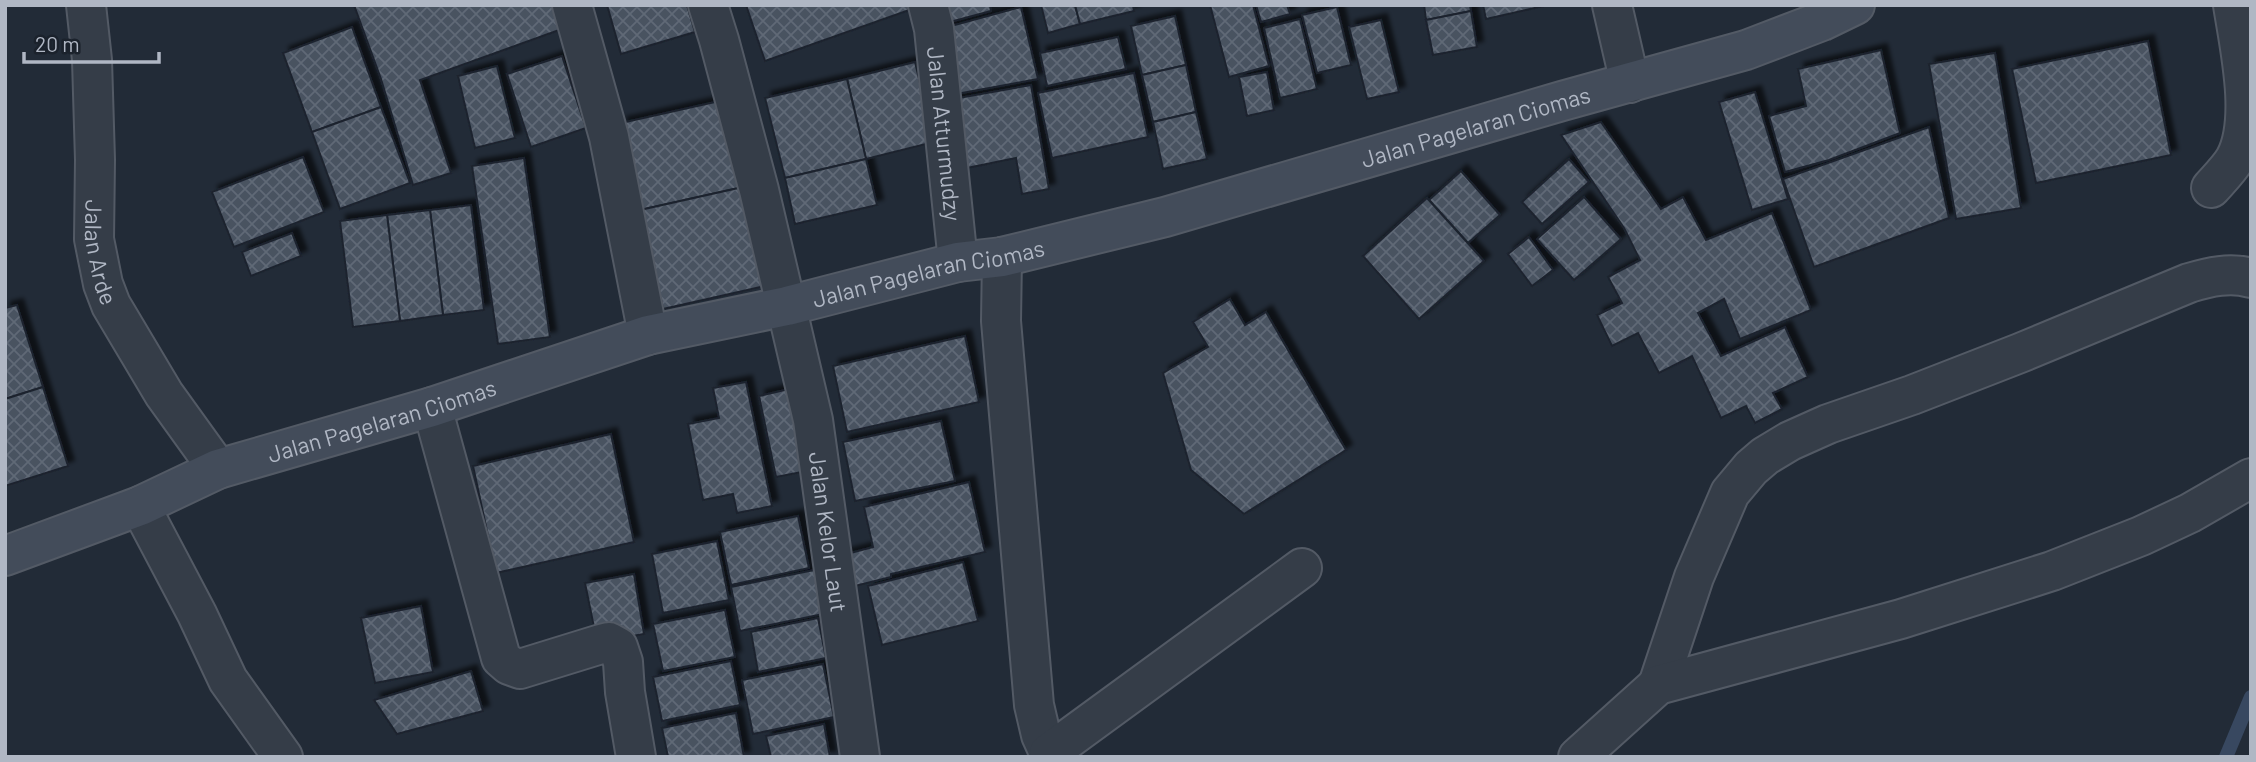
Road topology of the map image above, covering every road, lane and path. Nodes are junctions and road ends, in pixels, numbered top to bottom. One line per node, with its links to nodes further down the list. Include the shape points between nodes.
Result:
1 (86, 5): 16 (street, Jalan Arde, via 92,60 94,240 103,284 164,394)
2 (572, 5): 14 (street, via 609,137)
3 (708, 5): 13 (street, Jalan Kelor Laut)
4 (928, 5): 11 (street, Jalan Atturmudzy)
5 (1612, 5): 8 (street)
6 (1855, 5): 8 (main road, Jalan Pagelaran Ciomas, via 1746,50)
7 (2232, 5): 9 (street, via 2248,106 2246,133 2236,159)
8 (1630, 83): 10 (main road, Jalan Pagelaran Ciomas, via 1165,217)
9 (2211, 188)
10 (1002, 257): 11 (main road, Jalan Pagelaran Ciomas); 22 (street, via 1001,321 1034,705)
11 (958, 262): 13 (main road, Jalan Pagelaran Ciomas)
12 (2251, 278): 21 (street, via 2214,276 2189,283 2020,353 1828,424 1765,456 1731,493 1694,577)
13 (787, 306): 14 (main road, Jalan Pagelaran Ciomas); 25 (street, Jalan Kelor Laut, via 813,420)
14 (648, 335): 15 (main road, Jalan Pagelaran Ciomas)
15 (432, 407): 16 (main road, Jalan Pagelaran Ciomas); 24 (street, via 501,658 520,669 609,642 618,647)
16 (218, 469): 18 (main road, Jalan Pagelaran Ciomas)
17 (2251, 478): 21 (street, via 2141,536 2052,571 1901,619)
18 (140, 506): 19 (main road, Jalan Pagelaran Ciomas); 23 (street, via 228,680)
19 (5, 556)
20 (1303, 568): 22 (street)
21 (1658, 685): 26 (street)
22 (1050, 755)
23 (283, 757)
24 (636, 757)
25 (860, 757)
26 (1578, 757)

